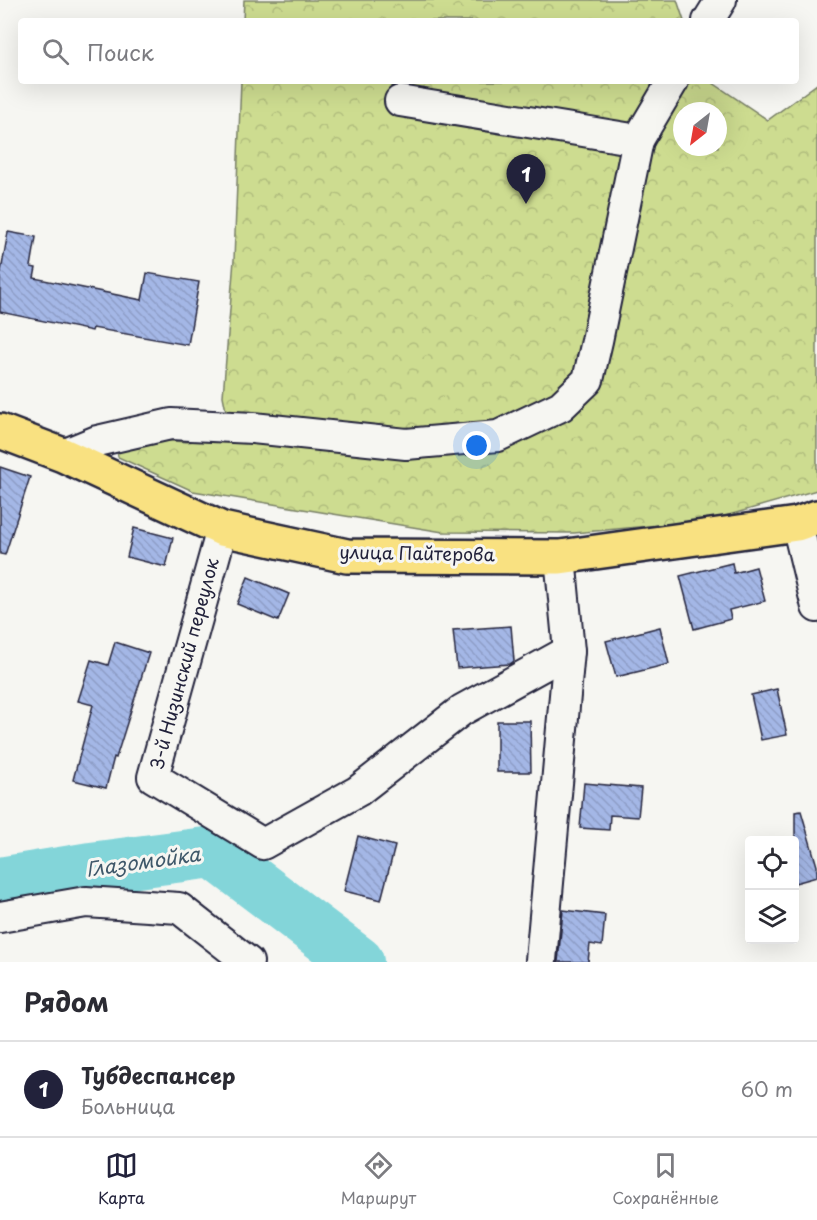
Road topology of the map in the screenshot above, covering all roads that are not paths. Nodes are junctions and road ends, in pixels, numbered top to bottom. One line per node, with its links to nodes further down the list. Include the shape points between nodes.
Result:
1 (721, 0): 2 (street)
2 (710, 18)
3 (671, 84): 5 (street)
4 (400, 101): 5 (street)
5 (638, 140): 7 (street, via 588,380 561,406 498,436 406,444 171,424 97,441)
6 (0, 431): 7 (main road, улица Пайтерова)
7 (63, 455): 9 (main road, улица Пайтерова)
8 (807, 521): 10 (main road, улица Пайтерова); 11 (street)
9 (222, 529): 10 (main road, улица Пайтерова, via 347,556); 12 (street, 3-й Низинский переулок, via 153,777 263,844 358,792 462,710)
10 (560, 557): 12 (street)
11 (817, 608)
12 (569, 651): 14 (street)
13 (0, 917): 15 (street, via 86,902 179,908)
14 (541, 960)
15 (248, 962)

